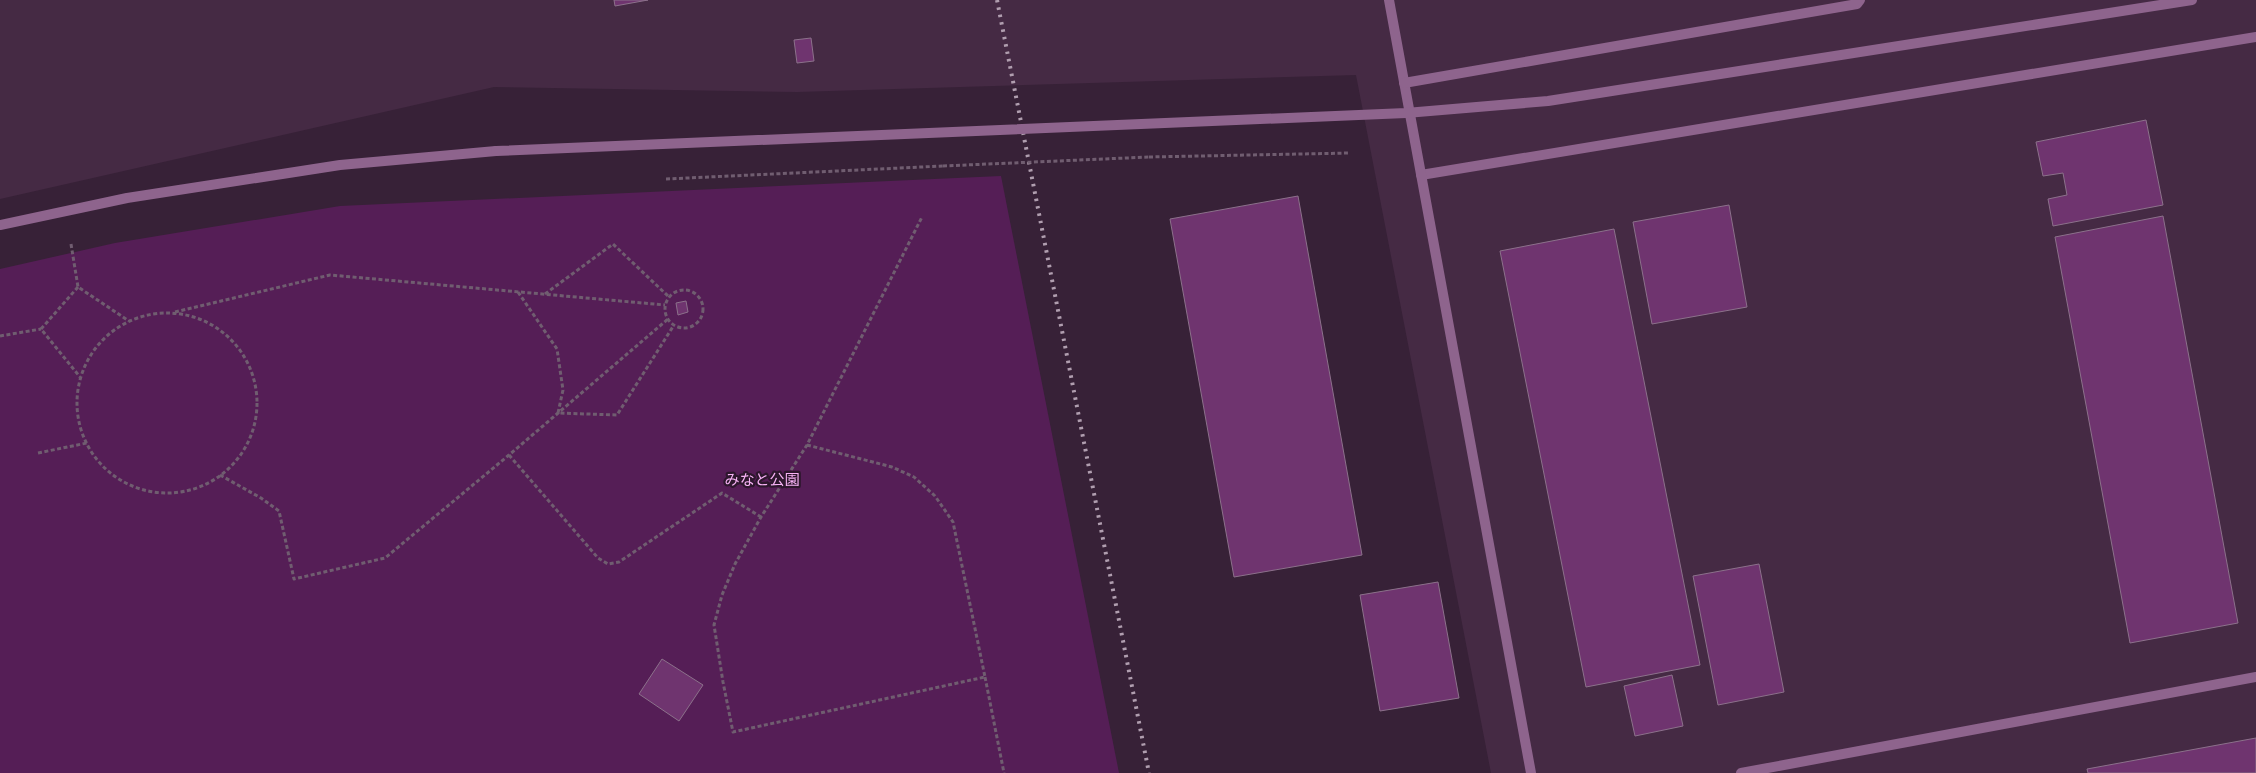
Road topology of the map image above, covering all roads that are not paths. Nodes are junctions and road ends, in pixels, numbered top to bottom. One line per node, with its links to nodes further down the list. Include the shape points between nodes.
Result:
1 (1389, 0): 5 (street)
2 (1860, 0): 5 (street, via 1857,4)
3 (2192, 0): 7 (street, bridge, via 1548,102 1406,113 496,151 340,165 127,198)
4 (2256, 37): 6 (street)
5 (1404, 83): 6 (street)
6 (1421, 175): 9 (street)
7 (0, 225)
8 (2256, 677): 10 (street)
9 (1531, 773)
10 (1741, 773)

